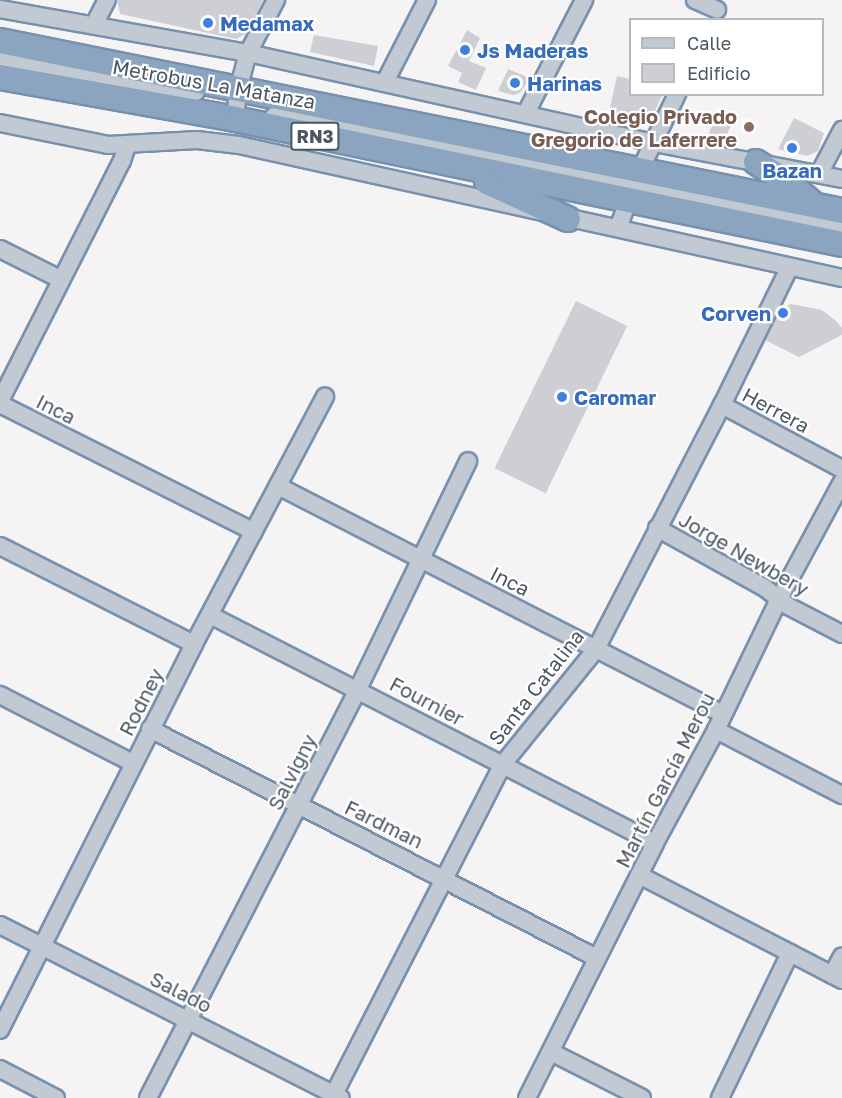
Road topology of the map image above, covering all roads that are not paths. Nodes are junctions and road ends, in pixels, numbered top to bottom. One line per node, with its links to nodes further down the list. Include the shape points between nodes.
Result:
1 (107, 0): 8 (street)
2 (276, 0): 12 (street)
3 (427, 0): 16 (street)
4 (584, 0): 19 (street)
5 (695, 0): 7 (street)
6 (0, 9): 8 (street)
7 (717, 10)
8 (94, 25): 12 (street)
9 (0, 33): 11 (highway)
10 (0, 41): 11 (highway, RN3)
11 (26, 46): 18 (highway, RN3)
12 (248, 53): 16 (street); 18 (street)
13 (0, 57): 18 (street, Metrobus La Matanza)
14 (0, 68): 18 (street, Metrobus La Matanza)
15 (0, 77): 18 (highway, RN3)
16 (385, 82): 19 (street)
17 (676, 96): 22 (street)
18 (237, 105): 25 (highway, RN3); 28 (highway, RN3); 28 (street, Metrobus La Matanza, via 384,129 616,175)
19 (526, 113): 22 (street)
20 (0, 123): 23 (street)
21 (842, 130): 26 (street)
22 (654, 142): 24 (street); 28 (street)
23 (127, 146): 31 (street, via 197,140 238,145); 39 (street)
24 (756, 162): 26 (street); 29 (highway)
25 (450, 164): 28 (highway, RN3); 31 (highway)
26 (819, 174): 27 (street)
27 (842, 179)
28 (634, 186): 29 (highway, RN3); 32 (street, Metrobus La Matanza); 33 (street); 34 (street, Metrobus La Matanza, via 662,199); 35 (highway, RN3)
29 (815, 205): 30 (highway, RN3)
30 (842, 211)
31 (568, 219): 33 (street)
32 (842, 227)
33 (618, 228): 37 (street)
34 (842, 235)
35 (842, 244)
36 (0, 249): 39 (street)
37 (789, 268): 38 (street); 42 (street, Santa Catalina)
38 (842, 278)
39 (60, 279): 41 (street)
40 (325, 397): 46 (street, Rodney)
41 (0, 402): 48 (street, Inca)
42 (722, 405): 44 (street, Herrera); 47 (street, Santa Catalina)
43 (468, 461): 50 (street, Salvigny)
44 (842, 468)
45 (842, 482): 51 (street, Martín García Merou)
46 (278, 486): 48 (street, Rodney); 50 (street, Inca)
47 (657, 528): 51 (street, Jorge Newbery); 55 (street, Santa Catalina)
48 (254, 532): 52 (street, Rodney)
49 (0, 546): 54 (street)
50 (422, 560): 55 (street, Inca); 56 (street, Salvigny)
51 (779, 599): 53 (street, Jorge Newbery); 58 (street, Martín García Merou)
52 (210, 615): 54 (street, Rodney); 56 (street, Fournier)
53 (842, 633)
54 (194, 644): 59 (street, Rodney)
55 (596, 649): 58 (street, Inca); 62 (street, Santa Catalina)
56 (358, 688): 62 (street, Fournier); 64 (street, Salvigny)
57 (0, 695): 61 (street)
58 (723, 714): 60 (street, Martín García Merou)
59 (150, 729): 61 (street, Rodney); 64 (street, Fardman)
60 (716, 730): 63 (street); 65 (street, Martín García Merou)
61 (134, 763): 69 (street, Rodney)
62 (502, 764): 65 (street, Fournier); 67 (street, Santa Catalina)
63 (842, 795)
64 (298, 806): 67 (street, Fardman); 74 (street, Salvigny)
65 (655, 843): 66 (street, Martín García Merou)
66 (639, 875): 70 (street); 72 (street, Martín García Merou)
67 (446, 879): 72 (street, Fardman); 78 (street, Santa Catalina)
68 (0, 925): 69 (street, Salado)
69 (42, 946): 74 (street, Salado); 75 (street, Rodney)
70 (790, 953): 73 (street); 83 (street)
71 (842, 956): 73 (street)
72 (597, 958): 76 (street, Martín García Merou)
73 (837, 978)
74 (189, 1020): 78 (street, Salado); 80 (street, Salvigny)
75 (0, 1030)
76 (551, 1052): 81 (street, Martín García Merou); 82 (street)
77 (0, 1069): 79 (street)
78 (336, 1097)
79 (56, 1098)
80 (148, 1098)
81 (527, 1098)
82 (642, 1098)
83 (720, 1098)

